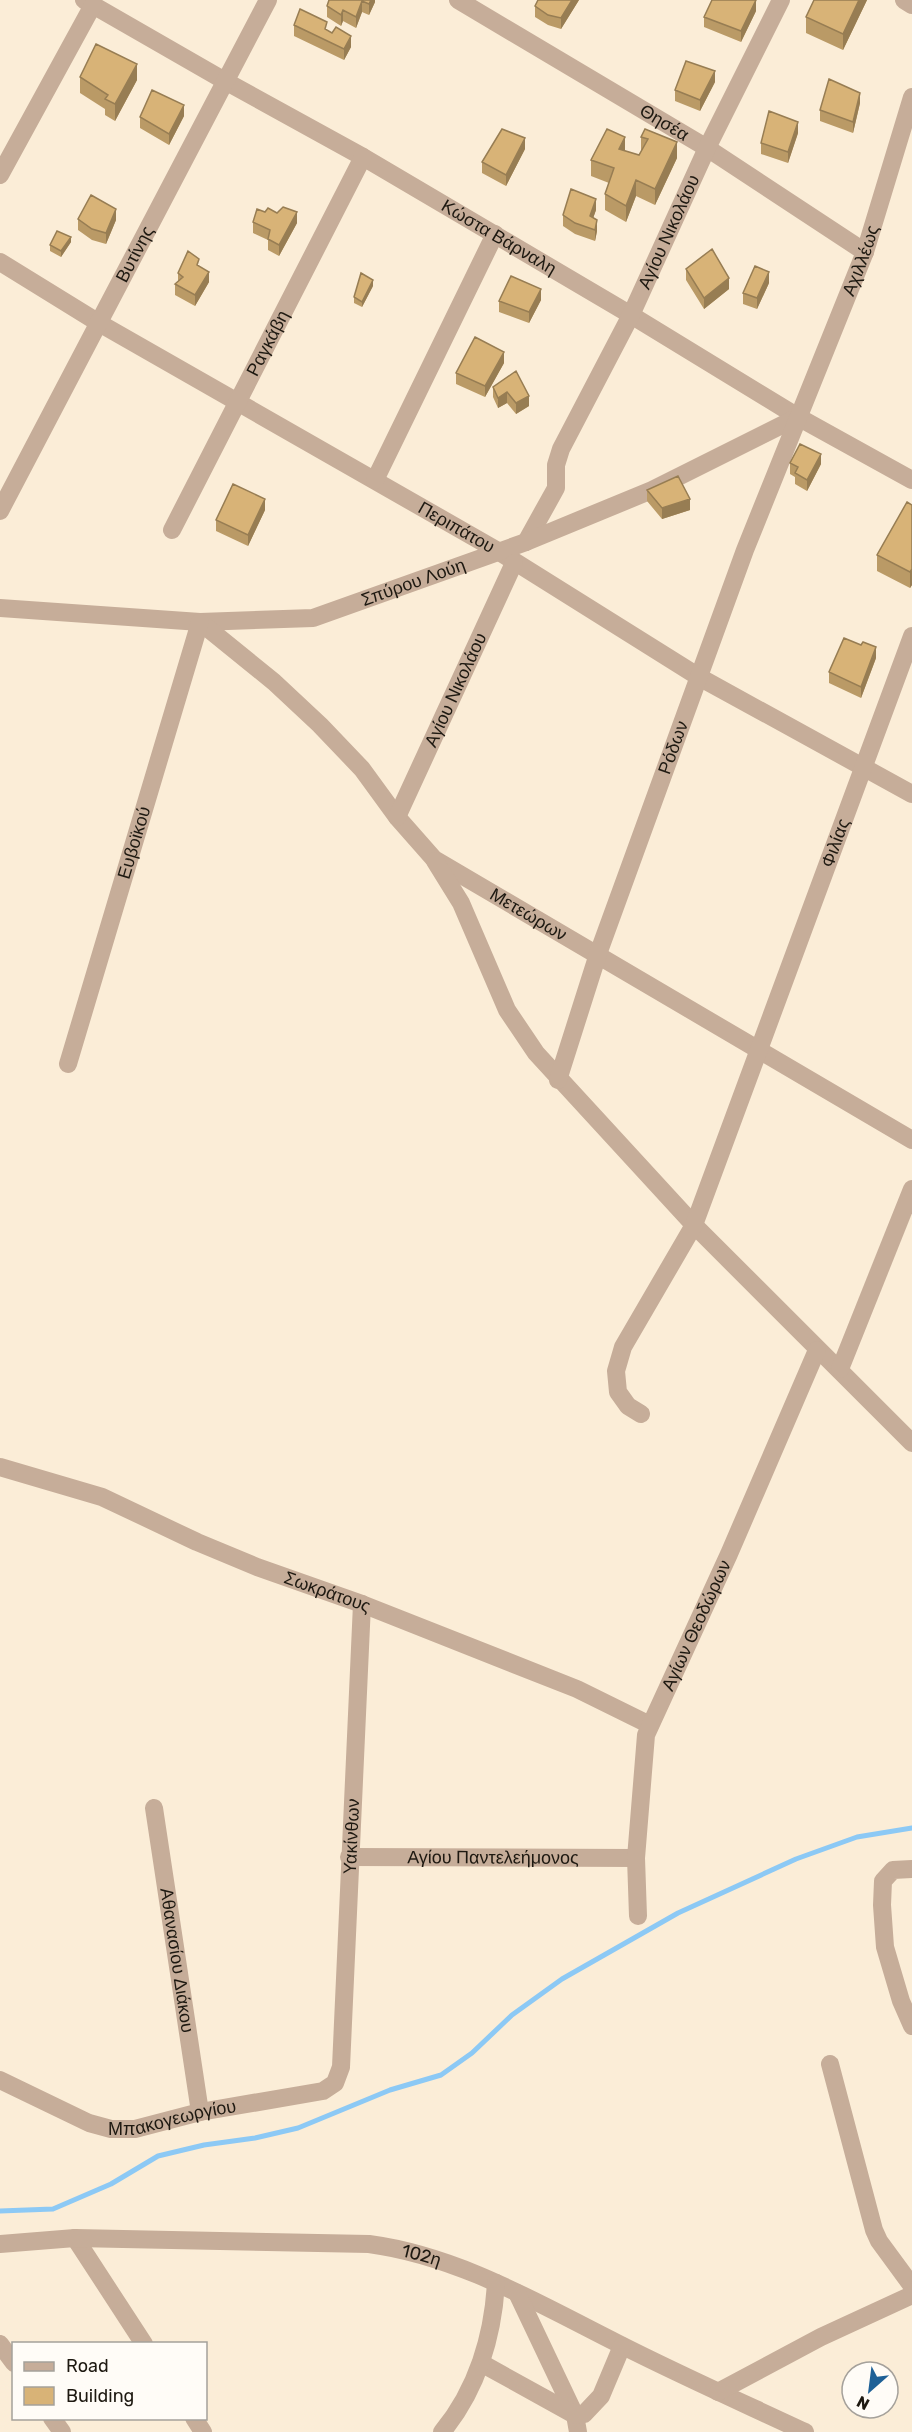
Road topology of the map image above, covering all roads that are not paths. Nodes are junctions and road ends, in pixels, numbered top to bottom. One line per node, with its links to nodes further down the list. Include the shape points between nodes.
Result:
1 (268, 0): 7 (street, Βυτίνης)
2 (458, 0): 9 (street, Θησέα)
3 (782, 0): 9 (street, Αγίου Νικολάου)
4 (904, 0): 6 (street)
5 (88, 3): 7 (street, Κώστα Βάρναλη); 11 (street)
6 (912, 5)
7 (225, 81): 10 (street, Κώστα Βάρναλη); 16 (street, Βυτίνης)
8 (912, 97): 13 (street, Αχιλλέως)
9 (706, 148): 13 (street, Θησέα); 15 (street, Αγίου Νικολάου)
10 (363, 157): 12 (street, Κώστα Βάρναλη); 17 (street, Ραγκάβη)
11 (0, 175)
12 (495, 234): 15 (street, Κώστα Βάρναλη); 19 (street)
13 (865, 252): 18 (street, Αχιλλέως)
14 (0, 262): 16 (street, Περιπάτου)
15 (631, 315): 18 (street, Κώστα Βάρναλη); 23 (street, Αγίου Νικολάου, via 561,449 556,488)
16 (99, 323): 17 (street, Περιπάτου); 21 (street, Βυτίνης)
17 (238, 403): 19 (street, Περιπάτου); 22 (street, Ραγκάβη)
18 (798, 417): 20 (street, Κώστα Βάρναλη); 23 (street, Σπύρου Λούη, via 652,490); 29 (street, Ρόδων)
19 (375, 480): 24 (street, Περιπάτου)
20 (912, 480)
21 (0, 510)
22 (171, 530)
23 (526, 542): 24 (street, Σπύρου Λούη)
24 (498, 551): 25 (street, Περιπάτου); 27 (street, Σπύρου Λούη, via 313,618)
25 (514, 563): 29 (street, Περιπάτου); 32 (street, Αγίου Νικολάου)
26 (0, 608): 27 (street, Σπύρου Λούη)
27 (200, 622): 32 (street, Μετεώρων, via 321,725 362,769); 36 (street, Ευβοϊκού)
28 (912, 636): 30 (street, Φιλίας)
29 (699, 677): 30 (street, Περιπάτου); 34 (street, Ρόδων)
30 (863, 768): 31 (street, Περιπάτου); 35 (street, Φιλίας)
31 (912, 794)
32 (398, 817): 33 (street, Μετεώρων)
33 (434, 859): 34 (street, Μετεώρων); 37 (street, via 460,903 507,1010)
34 (598, 954): 35 (street, Μετεώρων); 37 (street, Ρόδων)
35 (758, 1050): 38 (street, Μετεώρων); 40 (street, Φιλίας)
36 (68, 1064)
37 (558, 1080): 40 (street)
38 (912, 1140)
39 (912, 1189): 42 (street)
40 (694, 1225): 41 (street); 43 (street, Φιλίας, via 623,1347 616,1371 618,1392 628,1406)
41 (817, 1350): 42 (street); 47 (street, Αγίων Θεοδώρων)
42 (840, 1369): 44 (street)
43 (641, 1414)
44 (912, 1443)
45 (0, 1467): 46 (street, Σωκράτους, via 102,1497 257,1567)
46 (362, 1604): 47 (street, Σωκράτους, via 577,1689); 49 (street, Υακίνθων)
47 (650, 1725): 50 (street, Αγίων Θεοδώρων, via 644,1745)
48 (154, 1808): 57 (street, Αθανασίου Διάκου)
49 (350, 1857): 50 (street, Αγίου Παντελεήμονος); 55 (street, Υακίνθων)
50 (636, 1858): 52 (street, Αγίων Θεοδώρων)
51 (912, 1869): 53 (street, via 893,1870 884,1881 882,1905 885,1947)
52 (638, 1916)
53 (912, 2026)
54 (830, 2064): 61 (street, via 874,2230)
55 (341, 2067): 57 (street, Μπακογεωργίου, via 334,2083 323,2091)
56 (0, 2080): 57 (street, Μπακογεωργίου, via 89,2123 111,2129 135,2129)
57 (200, 2112)
58 (75, 2238): 59 (street, 102η); 60 (street, 102η, via 369,2244 400,2248); 64 (street)
59 (0, 2244)
60 (496, 2283): 62 (street, 102η); 68 (street, via 494,2312)
61 (912, 2286)
62 (517, 2293): 66 (street, 102η); 70 (street)
63 (912, 2295): 69 (street, via 821,2337)
64 (143, 2342)
65 (0, 2344): 67 (street)
66 (622, 2346): 69 (street, 102η); 70 (street, via 601,2396)
67 (12, 2360)
68 (481, 2363): 70 (street); 71 (street, via 458,2413)
69 (718, 2392): 72 (street, 102η)
70 (576, 2423)
71 (442, 2432)
72 (805, 2432)

